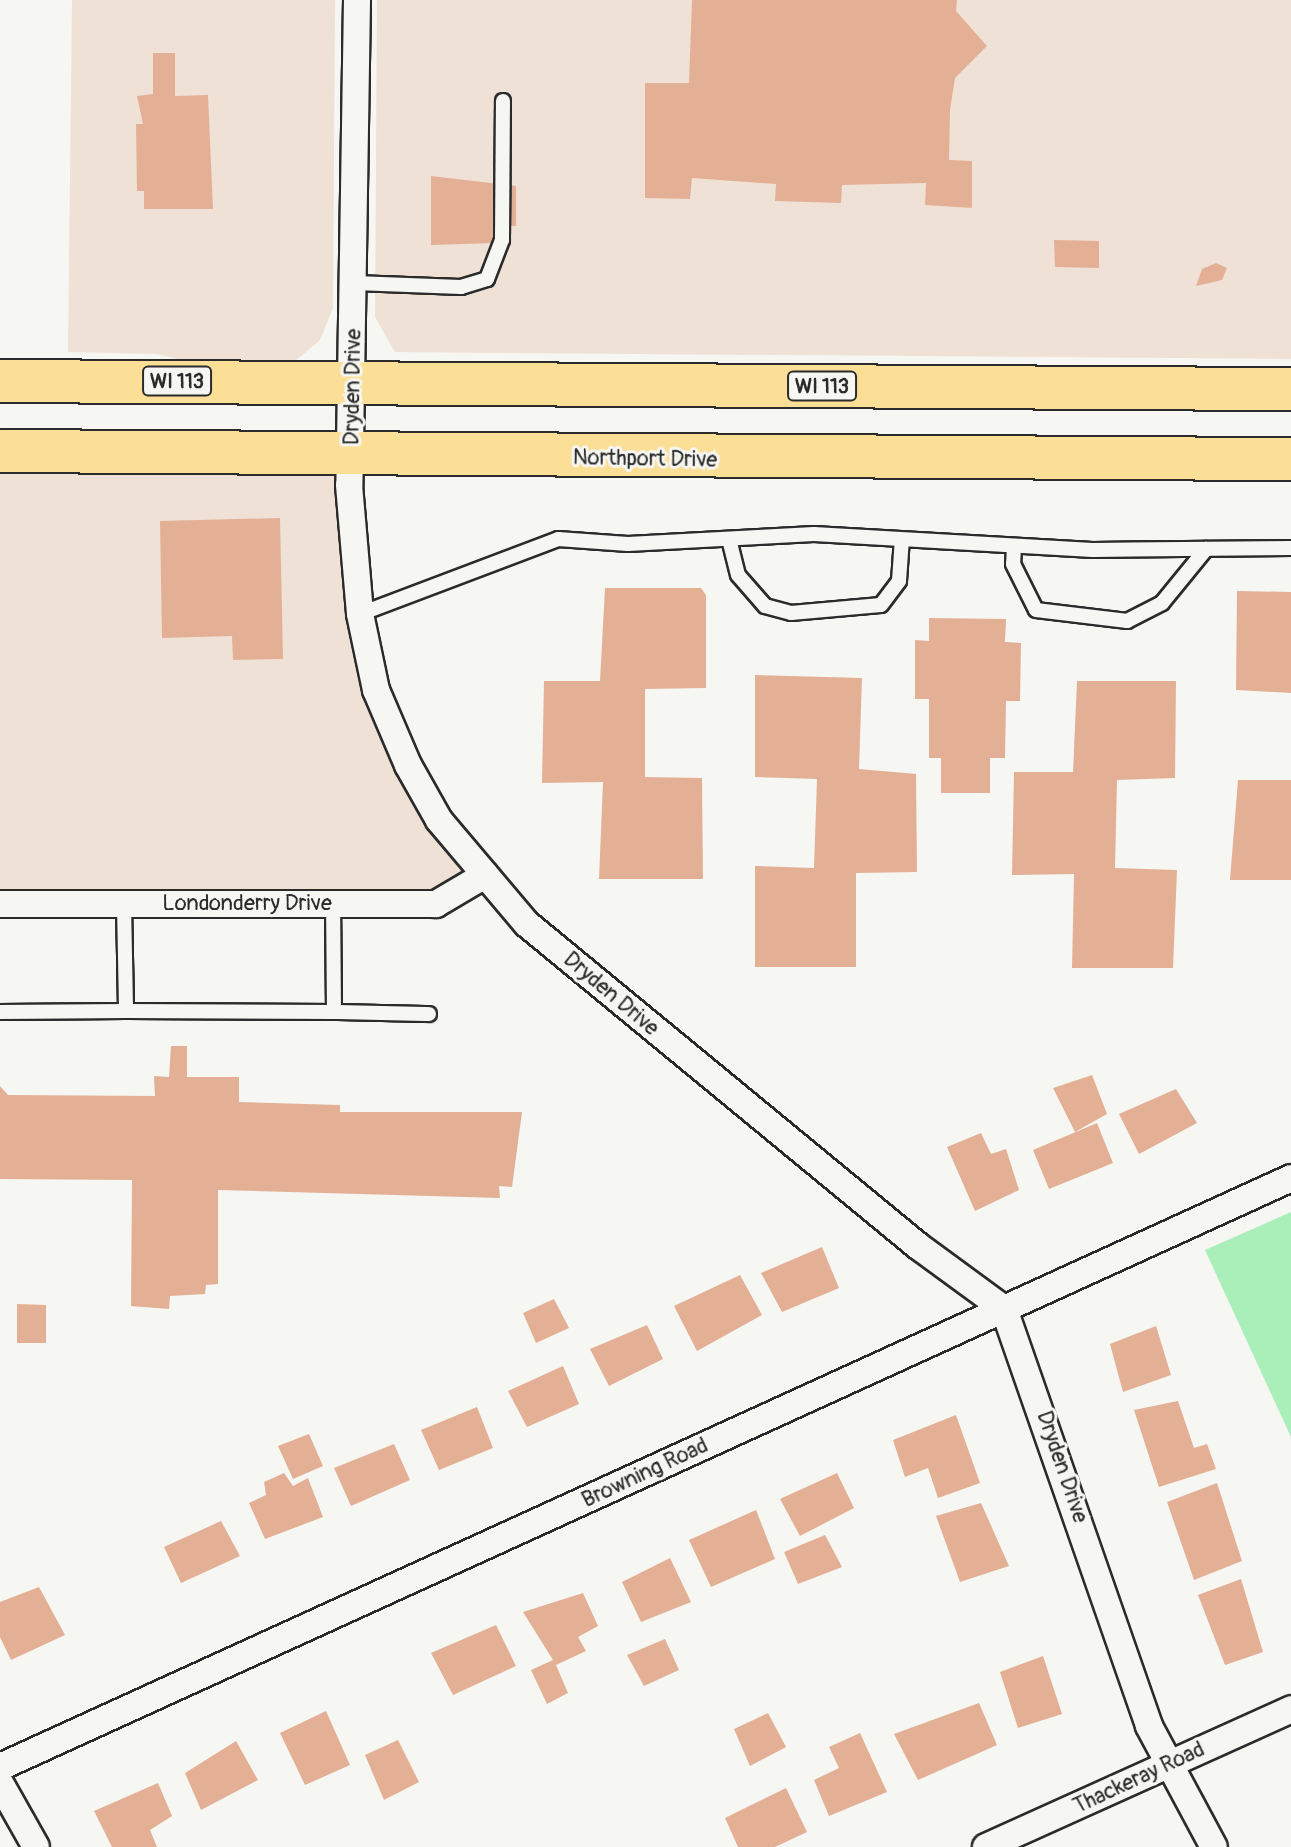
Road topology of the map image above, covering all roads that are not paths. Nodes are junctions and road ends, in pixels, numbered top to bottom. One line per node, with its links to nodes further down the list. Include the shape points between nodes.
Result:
1 (357, 0): 3 (street, Dryden Drive)
2 (503, 101): 3 (lane, via 503,226 493,272 461,287)
3 (355, 283): 5 (street, Dryden Drive)
4 (0, 381): 5 (main road, WI 113)
5 (354, 382): 6 (main road, WI 113); 9 (street, Dryden Drive)
6 (1291, 389)
7 (1291, 435): 10 (main road)
8 (0, 451): 9 (main road, Northport Drive)
9 (351, 456): 10 (main road, Northport Drive); 17 (street, Dryden Drive)
10 (1231, 459): 11 (main road, Northport Drive)
11 (1291, 459)
12 (729, 539): 13 (lane, via 814,534); 13 (lane, via 732,562 747,586 765,606 791,613 881,605 899,581); 17 (lane, via 558,539)
13 (902, 542): 14 (lane)
14 (1014, 547): 16 (lane); 16 (lane, via 1013,564 1036,610 1127,621 1162,603)
15 (1291, 548): 16 (lane)
16 (1206, 549)
17 (360, 614): 18 (street, Dryden Drive, via 376,690 408,765 439,820)
18 (485, 875): 21 (street, Londonderry Drive, via 436,904); 27 (street, Dryden Drive, via 527,924 619,1001)
19 (0, 904): 20 (street, Londonderry Drive)
20 (124, 904): 21 (street, Londonderry Drive); 22 (lane)
21 (333, 904): 24 (lane)
22 (126, 1011): 23 (lane); 24 (lane)
23 (0, 1012)
24 (334, 1012): 25 (lane)
25 (429, 1014)
26 (1291, 1178): 27 (street, Browning Road)
27 (1004, 1309): 29 (street, Browning Road); 30 (street, Dryden Drive)
28 (1291, 1709): 30 (street, Thackeray Road)
29 (0, 1767)
30 (1169, 1768): 33 (street, Thackeray Road); 34 (street, Dryden Drive)
31 (0, 1783): 32 (street)
32 (36, 1847)
33 (986, 1847)
34 (1214, 1847)

